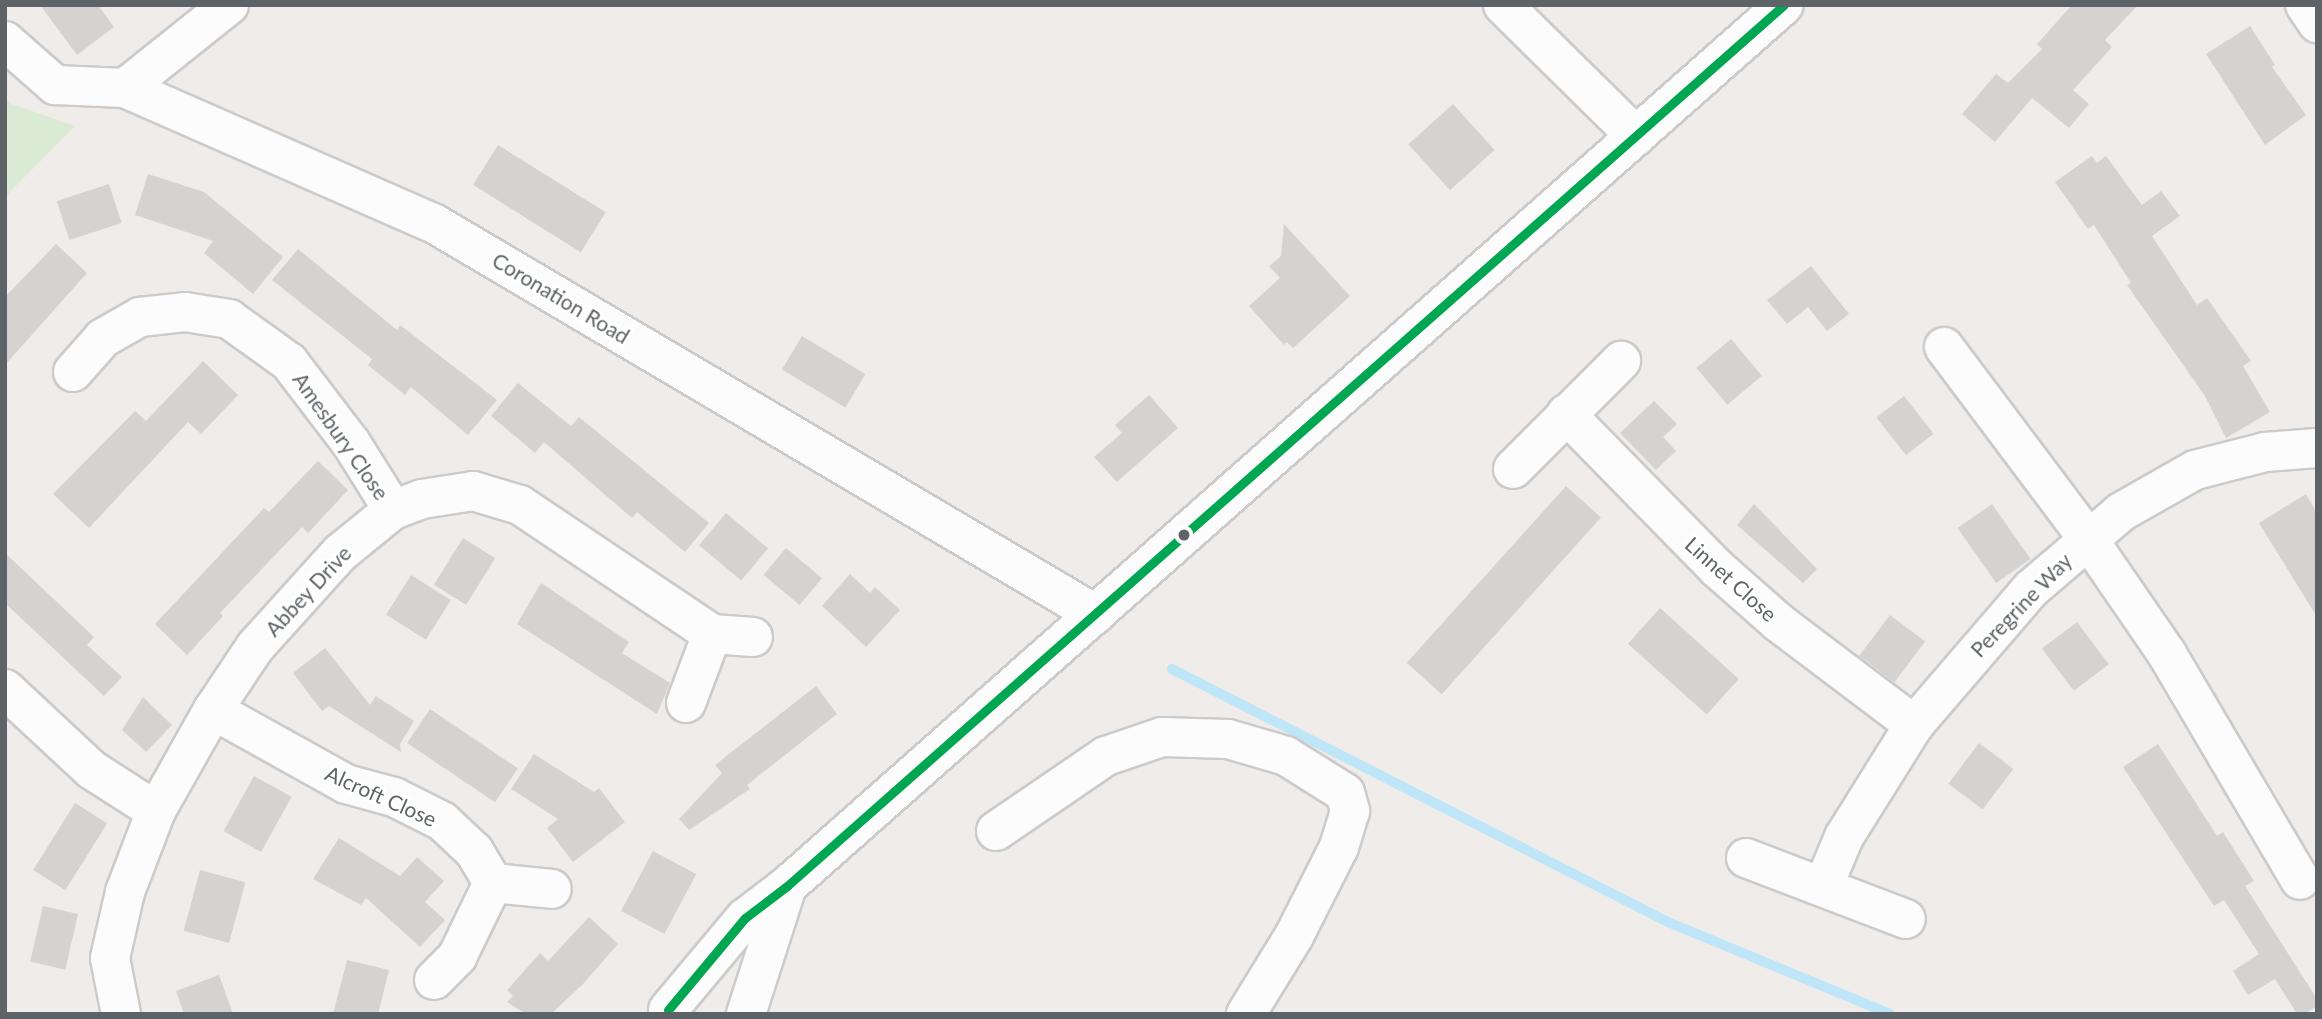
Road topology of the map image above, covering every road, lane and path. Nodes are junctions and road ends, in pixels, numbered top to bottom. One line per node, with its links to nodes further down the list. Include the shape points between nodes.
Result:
1 (229, 5): 7 (street)
2 (1503, 5): 8 (street)
3 (1784, 5): 8 (street)
4 (2305, 5): 5 (street)
5 (2317, 23)
6 (5, 41): 7 (street, Coronation Road, via 55,85)
7 (125, 88): 17 (street, Coronation Road, via 435,223)
8 (1636, 136): 17 (street)
9 (1944, 347): 16 (street)
10 (1621, 360): 12 (street)
11 (72, 372): 15 (street, Amesbury Close, via 103,338 140,317 185,312 229,319 289,362 351,443)
12 (1566, 414): 14 (street); 23 (street, Linnet Close, via 1728,578 1778,622)
13 (2317, 448): 16 (street, Peregrine Way, via 2265,452 2196,470 2158,488)
14 (1513, 469)
15 (393, 510): 18 (street, Abbey Drive, via 422,499 473,491 520,505); 22 (street, Abbey Drive, via 340,553 256,647)
16 (2088, 539): 23 (street, Peregrine Way, via 2031,589); 27 (street, via 2204,712)
17 (1095, 614): 29 (street)
18 (712, 634): 19 (street, Abbey Drive); 21 (street)
19 (753, 637)
20 (5, 690): 24 (street, via 92,770)
21 (686, 703)
22 (213, 710): 24 (street, Abbey Drive); 28 (street, Alcroft Close, via 346,784 394,797 442,821 474,851)
23 (1914, 725): 30 (street, Peregrine Way, via 1844,837)
24 (156, 811): 35 (street, Abbey Drive, via 125,892 110,958)
25 (996, 831): 37 (street, via 1106,755 1162,737 1228,739 1286,756 1317,772 1345,793 1350,811 1339,847 1294,936)
26 (1746, 858): 30 (street)
27 (2300, 880)
28 (494, 883): 31 (street); 33 (street, via 457,957)
29 (787, 886): 34 (street, via 745,918); 36 (street)
30 (1823, 887): 32 (street)
31 (552, 889)
32 (1906, 919)
33 (433, 980)
34 (677, 1013)
35 (121, 1014)
36 (746, 1014)
37 (1246, 1014)

